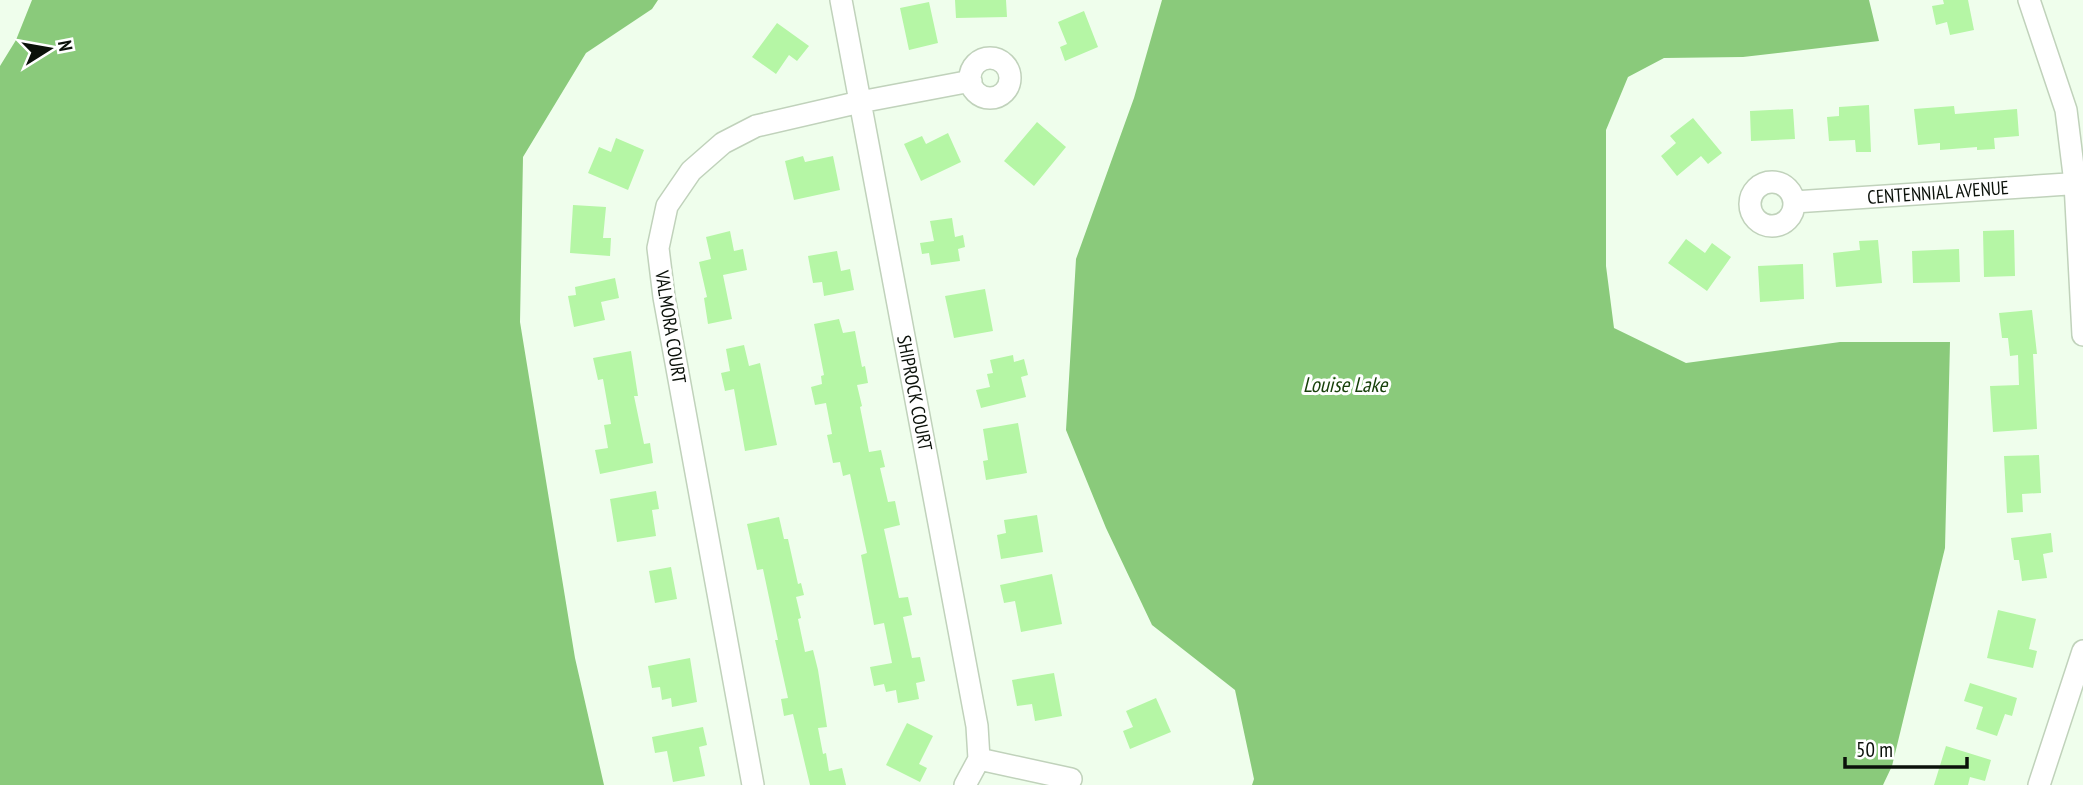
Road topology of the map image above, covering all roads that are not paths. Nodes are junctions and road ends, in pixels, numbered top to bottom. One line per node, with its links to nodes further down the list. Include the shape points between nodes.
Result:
1 (841, 0): 4 (street, SHIPROCK COURT)
2 (2028, 0): 5 (street, via 2066,110)
3 (971, 81): 4 (street, VALMORA COURT)
4 (860, 102): 9 (street, SHIPROCK COURT, via 971,686); 11 (street, VALMORA COURT, via 756,126 723,143 691,171 667,206 658,248)
5 (2079, 183): 6 (street, CENTENNIAL AVENUE); 7 (street)
6 (1794, 202)
7 (2083, 335)
8 (2083, 651): 13 (street)
9 (979, 759): 10 (street); 12 (street)
10 (1071, 779)
11 (753, 785)
12 (965, 785)
13 (2039, 785)

